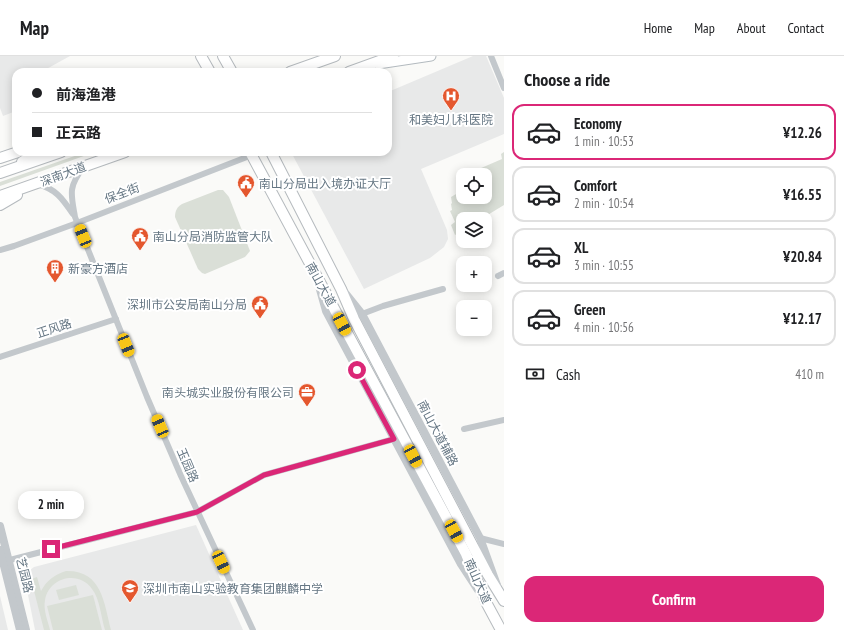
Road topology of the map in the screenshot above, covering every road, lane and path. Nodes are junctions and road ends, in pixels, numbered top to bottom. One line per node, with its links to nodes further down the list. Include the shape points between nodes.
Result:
1 (201, 56): 8 (main road)
2 (223, 56): 9 (main road)
3 (336, 56): 10 (main road)
4 (393, 56): 7 (main road)
5 (431, 56): 7 (main road)
6 (491, 56): 12 (street)
7 (367, 66): 11 (main road)
8 (208, 68)
9 (230, 68)
10 (302, 68)
11 (361, 68)
12 (504, 88)
13 (12, 154): 20 (main road)
14 (31, 156): 22 (main road)
15 (50, 156): 22 (main road, 深南大道)
16 (114, 156): 21 (main road, 深南大道)
17 (242, 156): 27 (street, 保全街)
18 (252, 156): 31 (main road, 南山大道)
19 (273, 156): 32 (main road, 南山大道)
20 (0, 158)
21 (84, 167): 24 (main road, 深南大道); 27 (street, via 73,184 72,200)
22 (12, 170): 23 (main road, 深南大道)
23 (0, 174)
24 (37, 184): 25 (main road, 深南大道); 26 (main road); 27 (street, via 58,194)
25 (0, 196)
26 (0, 205)
27 (76, 220): 28 (street, 保全街); 35 (street, 玉园路)
28 (0, 250)
29 (504, 273): 30 (street)
30 (498, 276)
31 (318, 279): 39 (street, via 326,311); 41 (main road, 南山大道)
32 (341, 288): 34 (street, 南山大道辅路); 48 (main road, 南山大道, via 367,346)
33 (443, 289): 34 (street)
34 (362, 314): 44 (street, 南山大道辅路)
35 (116, 319): 36 (street, 正风路); 42 (street, 玉园路)
36 (0, 357)
37 (504, 420): 38 (street)
38 (464, 430)
39 (394, 439): 40 (street); 42 (street, via 264,475)
40 (428, 503): 41 (main road); 49 (street, via 460,564)
41 (441, 508): 49 (main road, 南山大道, via 466,554)
42 (197, 512): 47 (street); 52 (street, 玉园路)
43 (0, 526): 47 (street, 艺园路)
44 (480, 538): 45 (street); 48 (street, 南山大道辅路)
45 (504, 544)
46 (0, 550): 47 (street, 艺园路)
47 (4, 561): 50 (street, 艺园路); 51 (street, 艺园路)
48 (503, 599)
49 (487, 604): 53 (main road, 南山大道)
50 (20, 630)
51 (26, 630)
52 (253, 630)
53 (501, 630)

